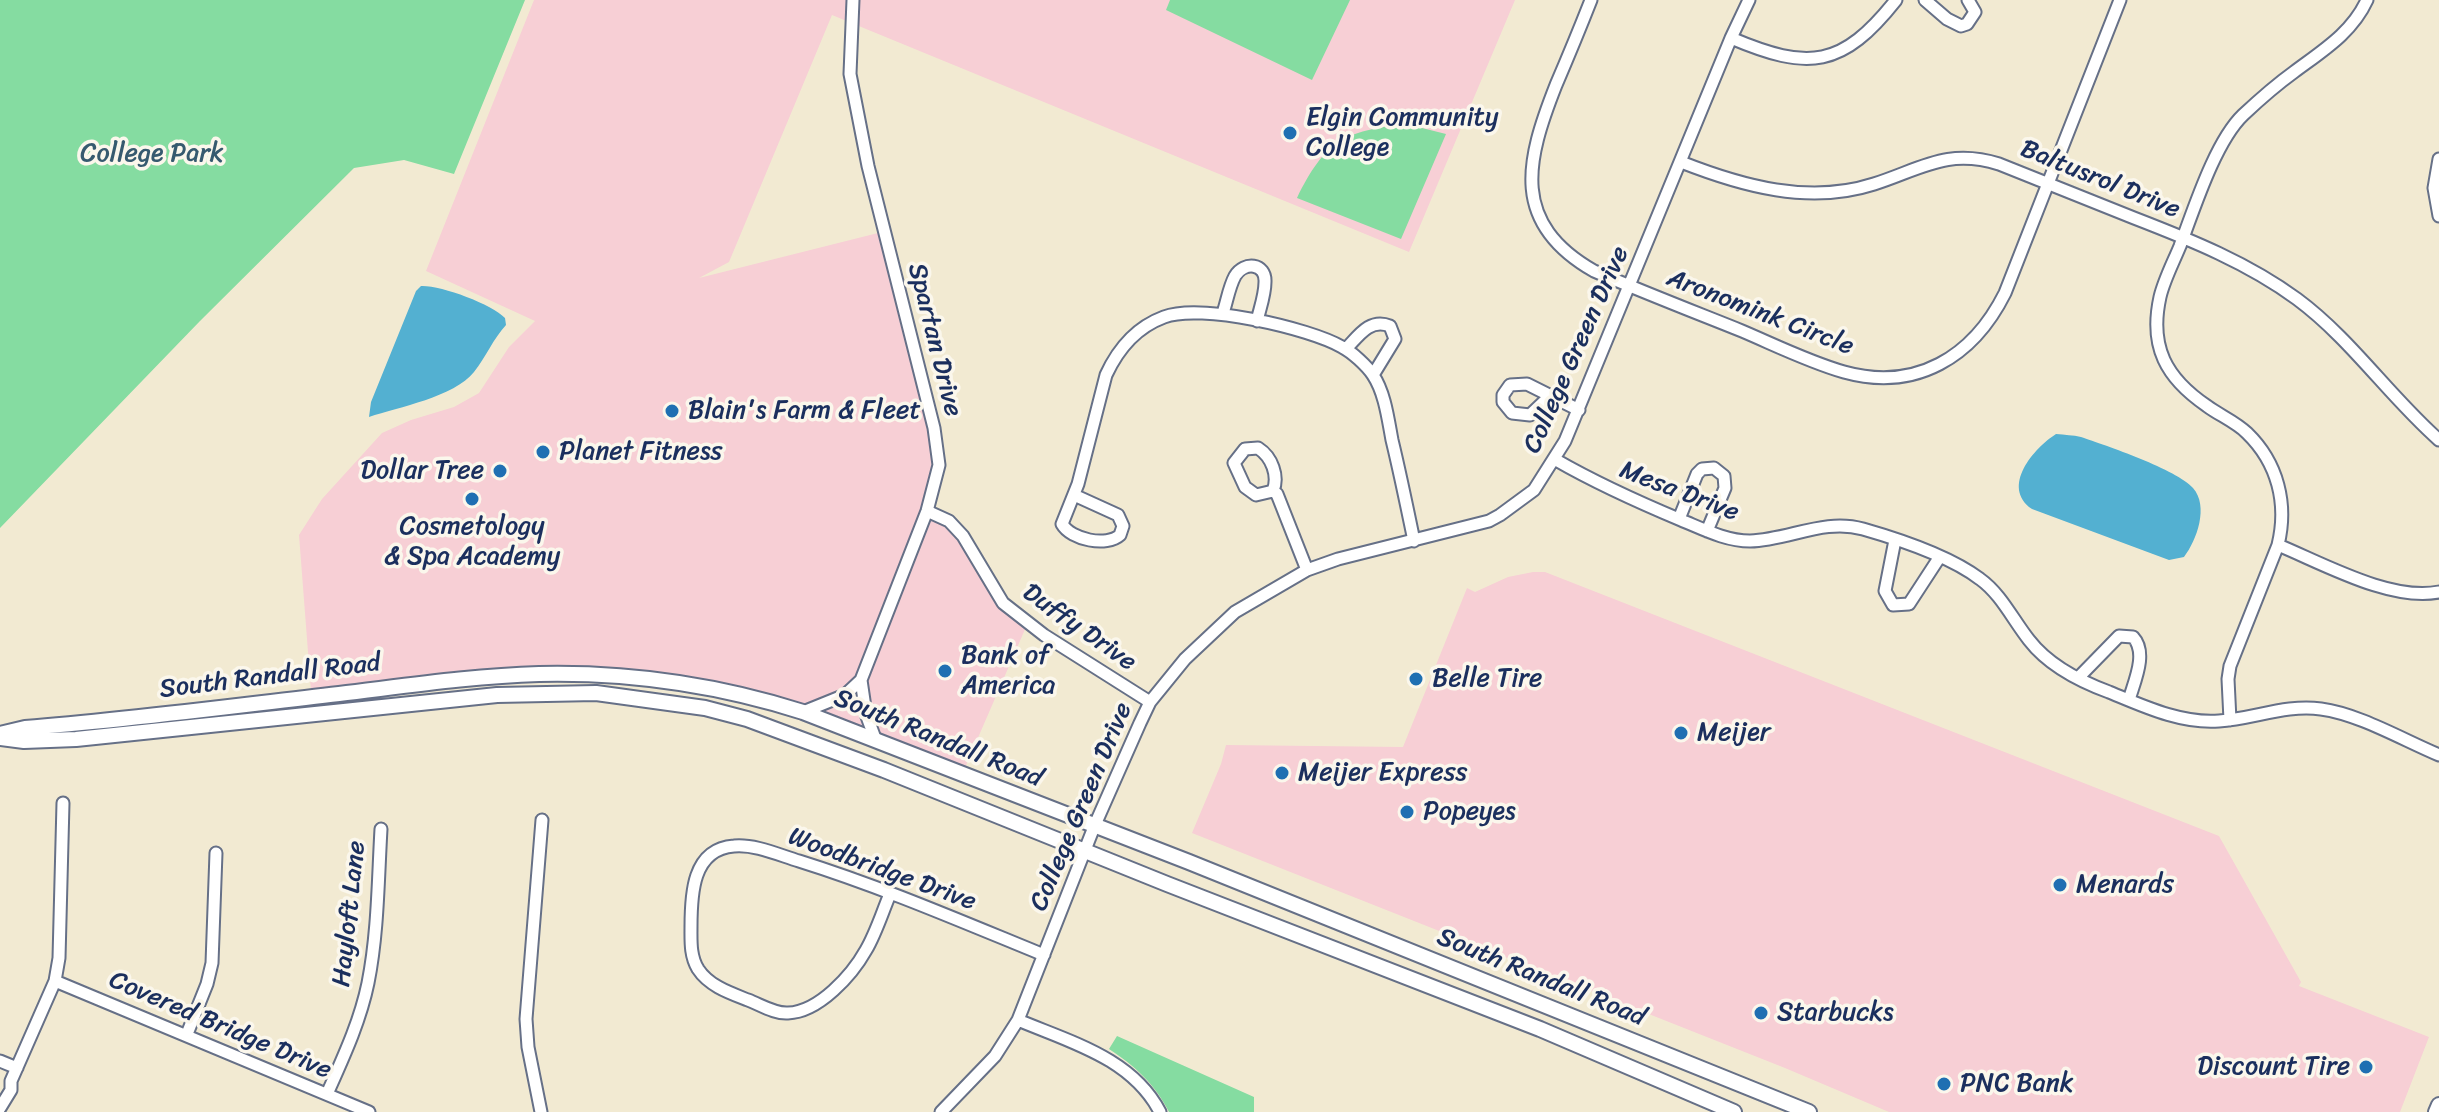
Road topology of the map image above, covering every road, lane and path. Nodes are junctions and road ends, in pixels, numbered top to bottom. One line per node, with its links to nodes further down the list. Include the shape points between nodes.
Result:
1 (853, 0): 26 (street, Spartan Drive, via 850,74 934,428 939,465)
2 (1591, 0): 15 (street, Aronomink Circle, via 1536,139 1531,164 1534,202 1545,227 1570,256)
3 (1749, 0): 9 (street, College Green Drive)
4 (1896, 0): 9 (street, via 1863,38 1822,56 1786,57)
5 (1925, 0): 6 (street, via 1961,26 1975,12)
6 (1968, 0)
7 (2120, 0): 12 (street, Aronomink Circle)
8 (2367, 0): 14 (street, via 2334,43 2285,78 2231,128)
9 (1731, 38): 11 (street, College Green Drive)
10 (2439, 159): 13 (street, via 2434,188)
11 (1681, 162): 12 (street, Baltusrol Drive, via 1742,184 1795,192 1874,184 1932,161 1966,157); 15 (street, College Green Drive)
12 (2048, 183): 14 (street, Baltusrol Drive); 15 (street, Aronomink Circle, via 1989,322 1948,361 1922,372 1877,377 1846,373)
13 (2439, 216)
14 (2183, 237): 22 (street, Baltusrol Drive, via 2300,300); 31 (street, via 2161,294 2157,346 2180,385 2246,432 2268,460 2282,504)
15 (1630, 286): 21 (street, College Green Drive)
16 (1223, 313): 17 (street); 17 (street, via 1235,275 1251,265 1264,273 1265,282); 25 (street, via 1162,317 1118,352 1106,375)
17 (1257, 321): 18 (street)
18 (1346, 349): 19 (street); 19 (street, via 1374,323 1390,326 1395,339)
19 (1373, 375): 30 (street, via 1385,404)
20 (1550, 396): 21 (street)
21 (1579, 410): 23 (street, College Green Drive)
22 (2439, 440)
23 (1556, 460): 27 (street, Mesa Drive); 30 (street, College Green Drive, via 1534,490 1500,515)
24 (1273, 491): 24 (street, via 1276,475 1264,452 1251,448 1240,453 1234,463 1245,487 1256,495); 33 (street)
25 (1074, 495): 25 (street, via 1118,515 1120,535 1107,542 1068,533 1062,524)
26 (927, 511): 36 (street, Spartan Drive); 38 (street, Duffy Drive, via 949,521 963,536 1003,603)
27 (1679, 519): 28 (street, Mesa Drive); 28 (street, via 1697,474 1714,468 1724,476 1725,488)
28 (1707, 531): 29 (street, Mesa Drive, via 1749,541 1851,526)
29 (1895, 540): 32 (street, Mesa Drive); 32 (street, via 1885,591 1893,605 1909,604)
30 (1414, 541): 33 (street, College Green Drive)
31 (2278, 545): 34 (street, via 2382,586 2419,594); 40 (street, via 2232,656)
32 (1939, 558): 35 (street, Mesa Drive, via 1981,580 2043,656)
33 (1307, 570): 38 (street, College Green Drive, via 1235,612 1185,659)
34 (2439, 592)
35 (2078, 678): 37 (street, Mesa Drive); 37 (street, via 2119,636 2133,637 2140,659)
36 (861, 680): 39 (street, via 845,695); 42 (street)
37 (2129, 700): 40 (street, Mesa Drive, via 2183,718)
38 (1150, 702): 46 (street, College Green Drive)
39 (803, 712): 41 (main road, South Randall Road, via 672,681 536,674 25,728); 42 (main road, South Randall Road)
40 (2230, 720): 43 (street, Mesa Drive, via 2321,709)
41 (0, 736): 48 (main road, South Randall Road, via 24,741 76,739 449,698 596,693 747,719)
42 (876, 741): 46 (main road, South Randall Road)
43 (2439, 755)
44 (63, 803): 52 (street)
45 (542, 820): 61 (street, via 526,1019)
46 (1094, 827): 48 (street, College Green Drive); 65 (main road, South Randall Road)
47 (381, 829): 57 (street, Hayloft Lane, via 368,984 353,1036)
48 (1085, 850): 51 (street, College Green Drive); 64 (main road, South Randall Road, via 1540,1029)
49 (216, 853): 54 (street, via 212,963)
50 (890, 894): 50 (street, Woodbridge Drive, via 856,965 816,1004 801,1011 778,1012 716,986 704,978 692,957 691,898 697,874 705,861 728,847 751,847); 51 (street, Woodbridge Drive)
51 (1044, 955): 53 (street, College Green Drive)
52 (55, 981): 54 (street, Covered Bridge Drive); 56 (street)
53 (1018, 1020): 62 (street, College Green Drive, via 995,1056); 63 (street, via 1111,1060 1147,1091)
54 (187, 1034): 57 (street, Covered Bridge Drive)
55 (0, 1061): 56 (street)
56 (17, 1068): 58 (street, via 4,1087)
57 (327, 1094): 60 (street, Covered Bridge Drive)
58 (2, 1102)
59 (2439, 1105): 66 (main road)
60 (369, 1112)
61 (541, 1112)
62 (941, 1112)
63 (1160, 1112)
64 (1734, 1112)
65 (1809, 1112)
66 (2436, 1112)

